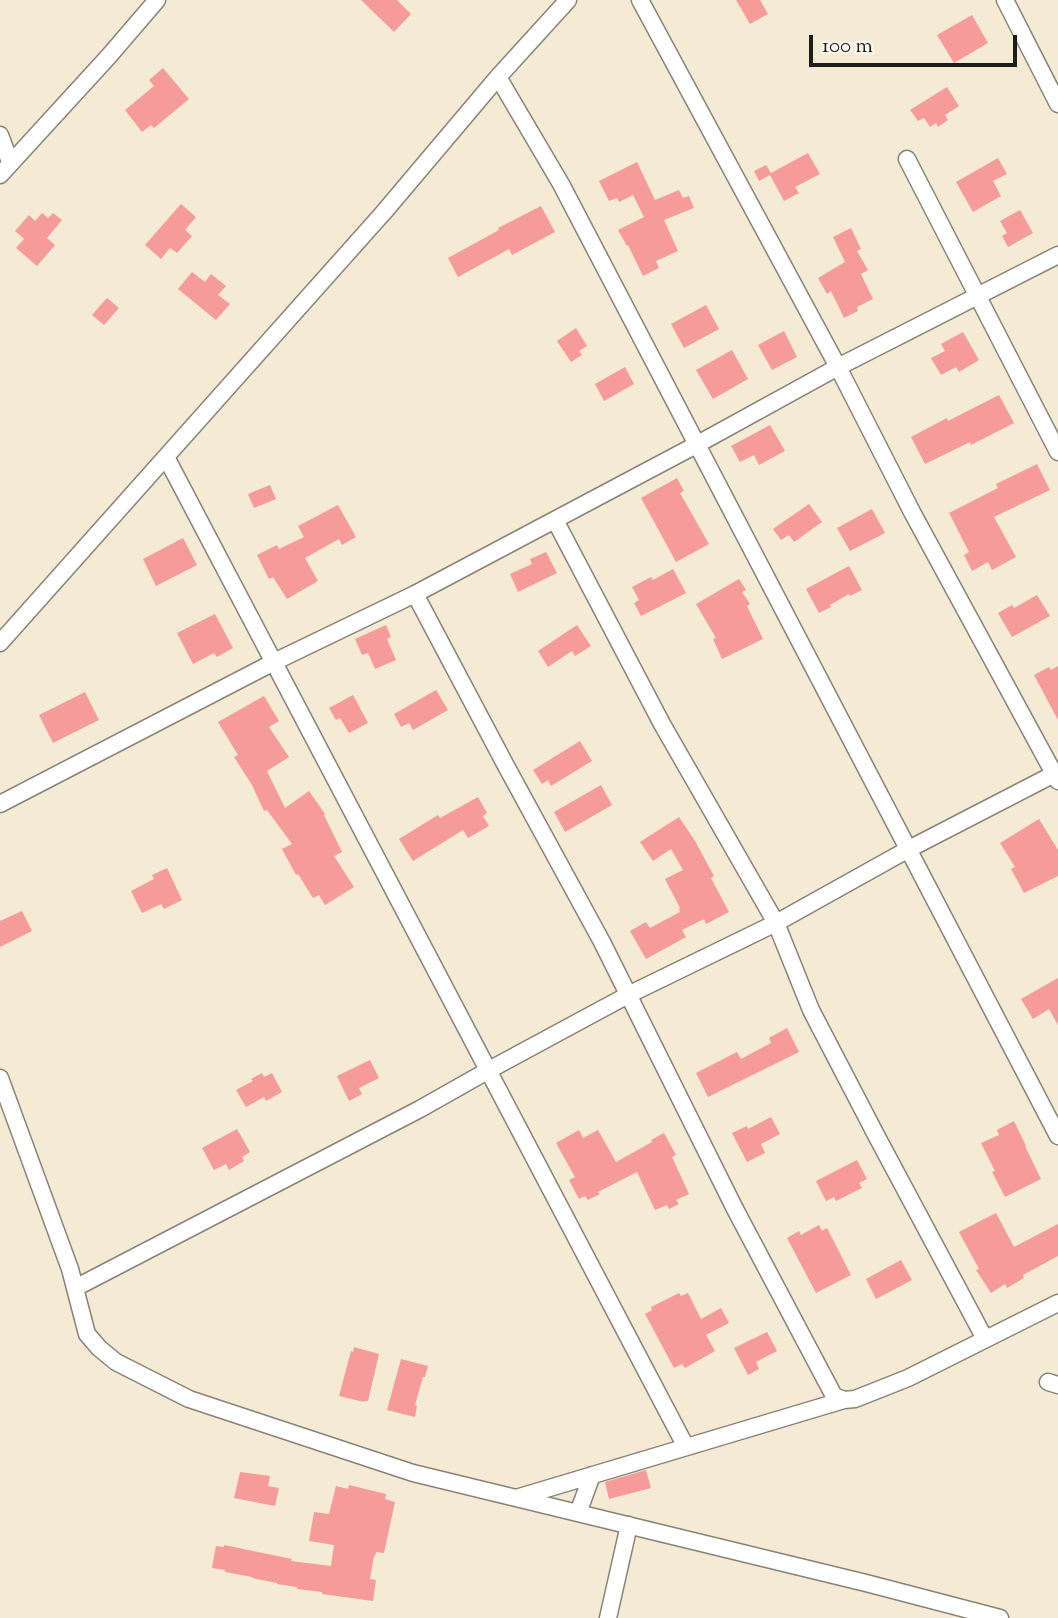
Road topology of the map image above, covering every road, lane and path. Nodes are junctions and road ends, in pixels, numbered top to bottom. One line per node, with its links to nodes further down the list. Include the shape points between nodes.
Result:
1 (157, 0): 9 (street)
2 (568, 0): 5 (street)
3 (640, 0): 12 (street)
4 (1005, 0): 6 (street)
5 (498, 77): 13 (street, via 561,184); 15 (street)
6 (1058, 104)
7 (0, 135): 9 (street)
8 (907, 159): 11 (street)
9 (5, 168)
10 (1058, 255): 11 (street)
11 (977, 295): 12 (street); 14 (street)
12 (838, 367): 13 (street); 20 (street)
13 (696, 445): 16 (street); 22 (street)
14 (1058, 452)
15 (166, 457): 18 (street); 19 (street)
16 (555, 520): 17 (street); 23 (street, via 662,724)
17 (415, 594): 19 (street); 24 (street)
18 (0, 643)
19 (274, 662): 21 (street); 25 (street)
20 (1057, 775): 22 (street)
21 (0, 804)
22 (907, 850): 23 (street); 27 (street)
23 (776, 923): 24 (street); 30 (street, via 811,1010)
24 (628, 995): 25 (street); 31 (street, via 834,1396)
25 (489, 1070): 28 (street); 32 (street)
26 (0, 1077): 28 (street)
27 (1058, 1136)
28 (75, 1288): 34 (street, via 87,1334 99,1348 116,1362 189,1399 413,1473)
29 (1058, 1303): 30 (street)
30 (985, 1339): 31 (street, via 908,1378)
31 (844, 1400): 32 (street)
32 (686, 1447): 33 (street)
33 (592, 1475): 34 (street); 35 (street)
34 (515, 1498): 35 (street)
35 (579, 1513): 36 (street)
36 (629, 1525): 37 (street); 38 (street)
37 (608, 1618)
38 (1000, 1618)

